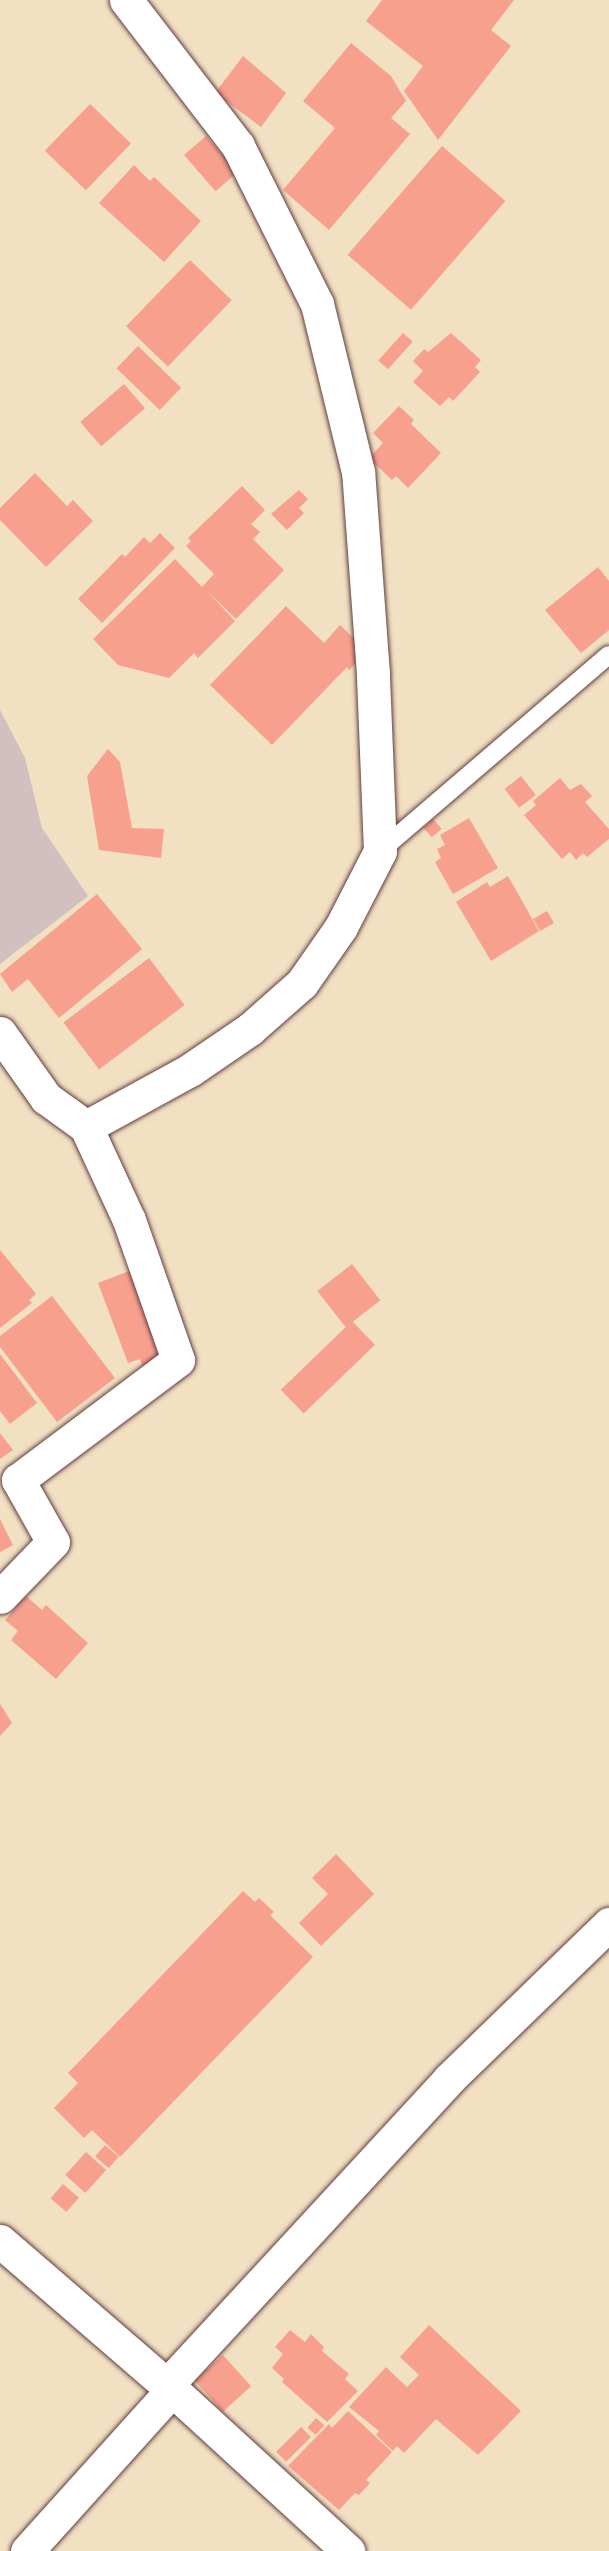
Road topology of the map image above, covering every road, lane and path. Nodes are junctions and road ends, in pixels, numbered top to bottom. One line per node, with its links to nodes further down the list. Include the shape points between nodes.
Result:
1 (126, 0): 3 (street, via 238,146 317,304 358,472 373,674)
2 (609, 655): 3 (lane)
3 (380, 851): 5 (street, via 341,927 302,983 250,1029 190,1070)
4 (0, 1033): 5 (street, via 46,1098)
5 (86, 1127): 6 (street, via 129,1220 178,1360 18,1480 53,1542)
6 (0, 1597)
7 (609, 1924): 9 (street, via 448,2079)
8 (0, 2241): 9 (street)
9 (170, 2388): 10 (street); 11 (street)
10 (27, 2551)
11 (348, 2551)

